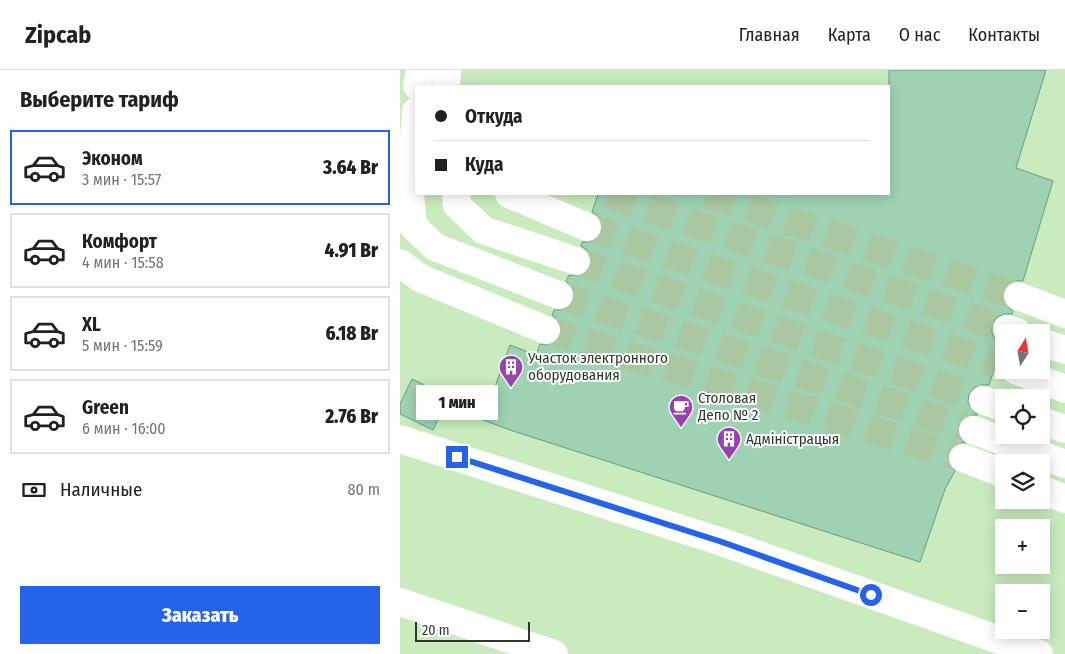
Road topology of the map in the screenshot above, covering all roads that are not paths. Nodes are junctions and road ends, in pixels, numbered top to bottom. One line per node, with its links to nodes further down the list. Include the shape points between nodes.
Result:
1 (421, 70): 3 (main road)
2 (447, 70): 4 (main road)
3 (417, 85)
4 (446, 85)
5 (415, 96): 7 (main road)
6 (415, 126): 13 (main road, via 410,193 413,226 435,247)
7 (400, 160)
8 (456, 195): 11 (main road, via 457,205 483,230)
9 (511, 195): 10 (main road)
10 (587, 227)
11 (576, 261)
12 (400, 263): 16 (main road, via 420,278)
13 (559, 295)
14 (1018, 296): 15 (main road)
15 (1065, 314)
16 (546, 330)
17 (1050, 345): 18 (main road)
18 (1065, 350)
19 (1039, 379): 20 (main road)
20 (1065, 389)
21 (1050, 424): 22 (main road)
22 (1065, 429)
23 (973, 430): 26 (main road)
24 (400, 439): 32 (main road, via 722,542)
25 (964, 458): 27 (main road)
26 (1065, 464)
27 (995, 470)
28 (1050, 493): 29 (main road)
29 (1065, 499)
30 (400, 602): 31 (main road)
31 (554, 654)
32 (1039, 654)

